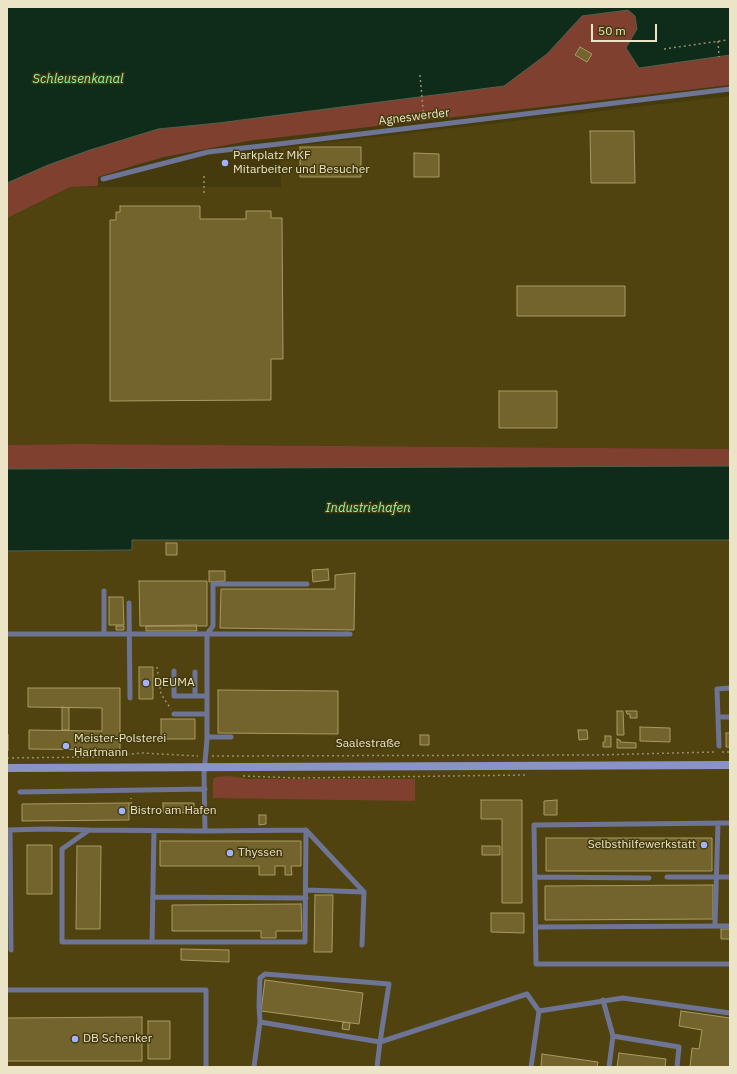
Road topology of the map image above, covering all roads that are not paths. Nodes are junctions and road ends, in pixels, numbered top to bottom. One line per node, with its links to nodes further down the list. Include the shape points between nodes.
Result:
1 (730, 89): 2 (lane, Agneswerder, via 208,152)
2 (103, 179)
3 (307, 584): 9 (lane, via 213,584 213,626)
4 (104, 591): 7 (lane)
5 (129, 603): 8 (lane)
6 (7, 634): 7 (lane)
7 (104, 634): 8 (lane)
8 (129, 634): 9 (lane); 16 (lane)
9 (208, 634): 10 (lane); 15 (lane)
10 (350, 634)
11 (174, 671): 14 (lane, via 174,696)
12 (195, 672): 14 (lane)
13 (730, 688): 19 (lane, via 717,689)
14 (195, 696): 15 (lane)
15 (207, 696): 18 (lane)
16 (130, 698)
17 (174, 714): 18 (lane)
18 (207, 714): 21 (lane)
19 (718, 717): 20 (lane); 23 (lane)
20 (730, 717)
21 (207, 737): 22 (lane); 25 (lane)
22 (231, 737)
23 (719, 746)
24 (730, 765): 25 (main road, Saalestraße)
25 (204, 767): 26 (main road, Saalestraße); 27 (lane)
26 (7, 768)
27 (205, 789): 28 (lane); 35 (lane)
28 (20, 792)
29 (718, 823): 30 (lane); 36 (lane, via 534,824); 38 (lane)
30 (730, 823)
31 (8, 830): 32 (lane); 50 (lane)
32 (89, 830): 34 (lane); 48 (lane, via 62,849 62,942)
33 (306, 830): 35 (lane); 41 (lane); 42 (lane)
34 (154, 831): 35 (lane); 43 (lane)
35 (205, 831)
36 (535, 877): 40 (lane); 47 (lane)
37 (667, 877): 38 (lane)
38 (716, 877): 39 (lane); 45 (lane)
39 (730, 877)
40 (649, 878)
41 (306, 890): 42 (lane); 44 (lane)
42 (364, 892): 49 (lane)
43 (153, 897): 44 (lane); 48 (lane)
44 (306, 898): 48 (lane, via 305,942)
45 (715, 926): 46 (lane); 47 (lane)
46 (730, 926)
47 (536, 927): 51 (lane, via 536,964)
48 (152, 942)
49 (362, 945)
50 (11, 950)
51 (730, 964)
52 (7, 990): 59 (lane, via 206,990)
53 (603, 1000): 54 (lane); 55 (lane, via 623,998); 57 (lane)
54 (540, 1011): 58 (lane, via 527,994); 62 (lane)
55 (730, 1013)
56 (260, 1022): 58 (lane); 58 (lane, via 260,978 265,974 389,984); 60 (lane)
57 (613, 1036): 63 (lane); 64 (lane, via 679,1047)
58 (380, 1042): 61 (lane)
59 (206, 1067)
60 (254, 1067)
61 (377, 1067)
62 (531, 1067)
63 (609, 1067)
64 (676, 1067)

